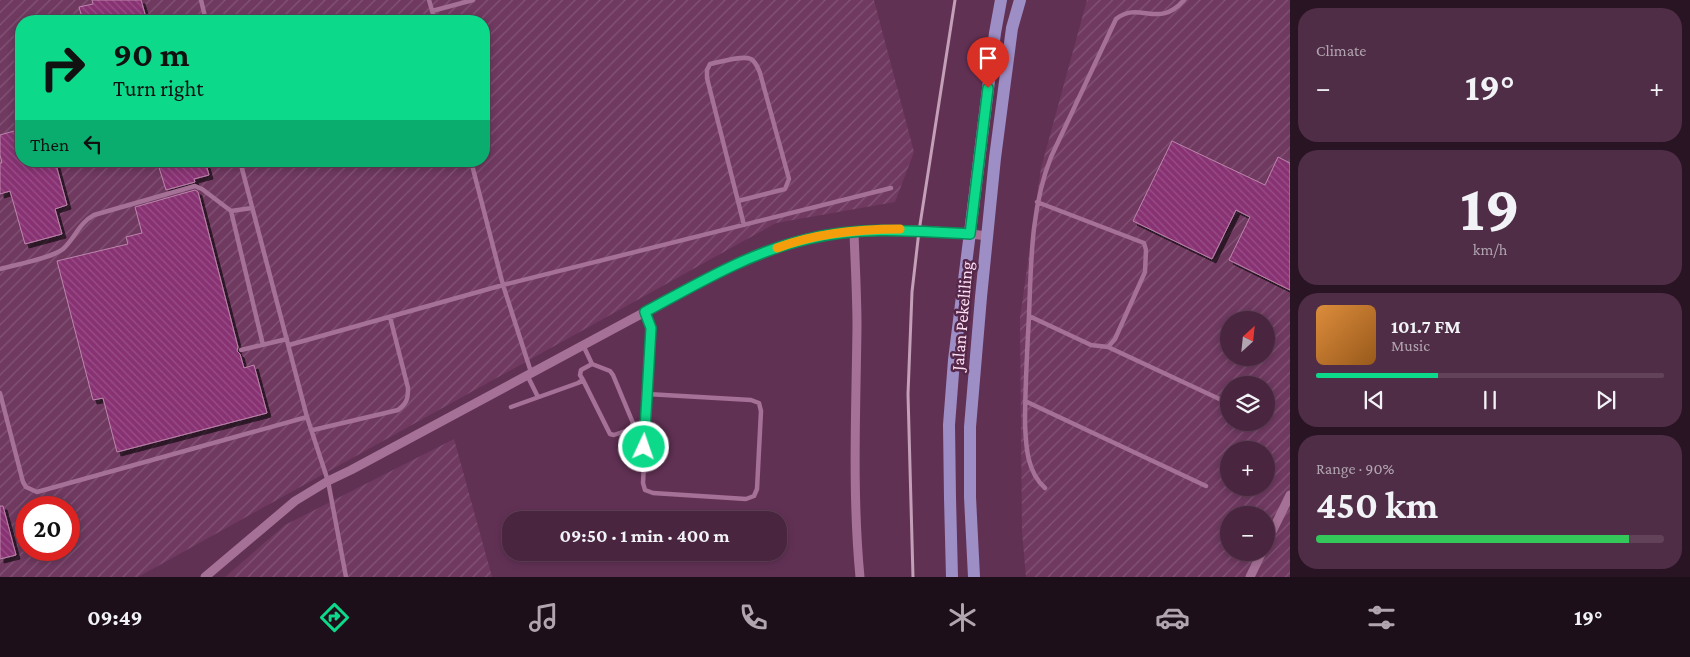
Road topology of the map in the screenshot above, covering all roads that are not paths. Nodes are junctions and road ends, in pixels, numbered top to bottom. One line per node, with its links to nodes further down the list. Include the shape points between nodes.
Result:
1 (201, 0): 10 (lane)
2 (430, 0): 9 (lane)
3 (473, 0): 9 (lane)
4 (1001, 0): 21 (main road, Jalan Pekeliling)
5 (1020, 0): 22 (main road, Jalan Pekeliling, via 1012,28)
6 (1184, 0): 7 (lane, via 1169,11)
7 (1152, 8)
8 (1122, 10): 16 (lane, via 1043,175)
9 (432, 11): 11 (lane)
10 (204, 15)
11 (433, 15)
12 (242, 167): 17 (lane)
13 (473, 167): 24 (lane)
14 (891, 188): 19 (lane)
15 (738, 201): 15 (lane, via 706,78 710,64 742,58 756,64 760,73 789,179 785,189); 19 (lane)
16 (1037, 202): 26 (lane); 32 (lane, via 1144,243 1145,272 1115,339)
17 (252, 208): 18 (lane); 28 (lane)
18 (231, 211): 23 (lane, via 202,189 189,187 94,215 56,253); 30 (lane)
19 (744, 225): 24 (lane)
20 (854, 232): 21 (street, via 899,229); 25 (street, via 808,238 770,251 718,273); 53 (street)
21 (970, 234): 22 (street); 54 (main road, Jalan Pekeliling, via 949,425)
22 (988, 236): 55 (main road, Jalan Pekeliling, via 970,427)
23 (0, 269)
24 (503, 285): 27 (lane); 35 (lane)
25 (645, 312): 29 (street); 38 (lane, via 651,328)
26 (1029, 316): 32 (lane, via 1091,345); 41 (lane)
27 (390, 317): 31 (lane); 44 (lane, via 408,388 405,405 398,410)
28 (287, 339): 30 (lane); 31 (lane)
29 (583, 344): 34 (lane); 35 (street)
30 (263, 345): 33 (lane)
31 (288, 346): 43 (lane)
32 (1108, 347): 40 (lane)
33 (241, 350)
34 (592, 364): 36 (lane, via 581,370); 36 (lane, via 613,374 633,423 631,430 610,434)
35 (529, 373): 39 (lane); 45 (street)
36 (582, 380): 39 (lane)
37 (0, 393): 43 (lane, via 23,482 37,492)
38 (647, 394): 38 (lane, via 645,490 653,494 746,499 754,496 762,411 759,403)
39 (538, 397): 42 (lane)
40 (1220, 399)
41 (1025, 401): 46 (lane); 47 (lane, via 1029,461)
42 (511, 407)
43 (307, 417): 44 (lane)
44 (313, 430): 45 (lane)
45 (328, 480): 51 (street, via 295,501); 52 (lane)
46 (1206, 486)
47 (1045, 488)
48 (1290, 495): 49 (street)
49 (1275, 526)
50 (1258, 561): 56 (street)
51 (205, 577)
52 (346, 577)
53 (860, 577)
54 (952, 577)
55 (974, 577)
56 (1250, 577)

